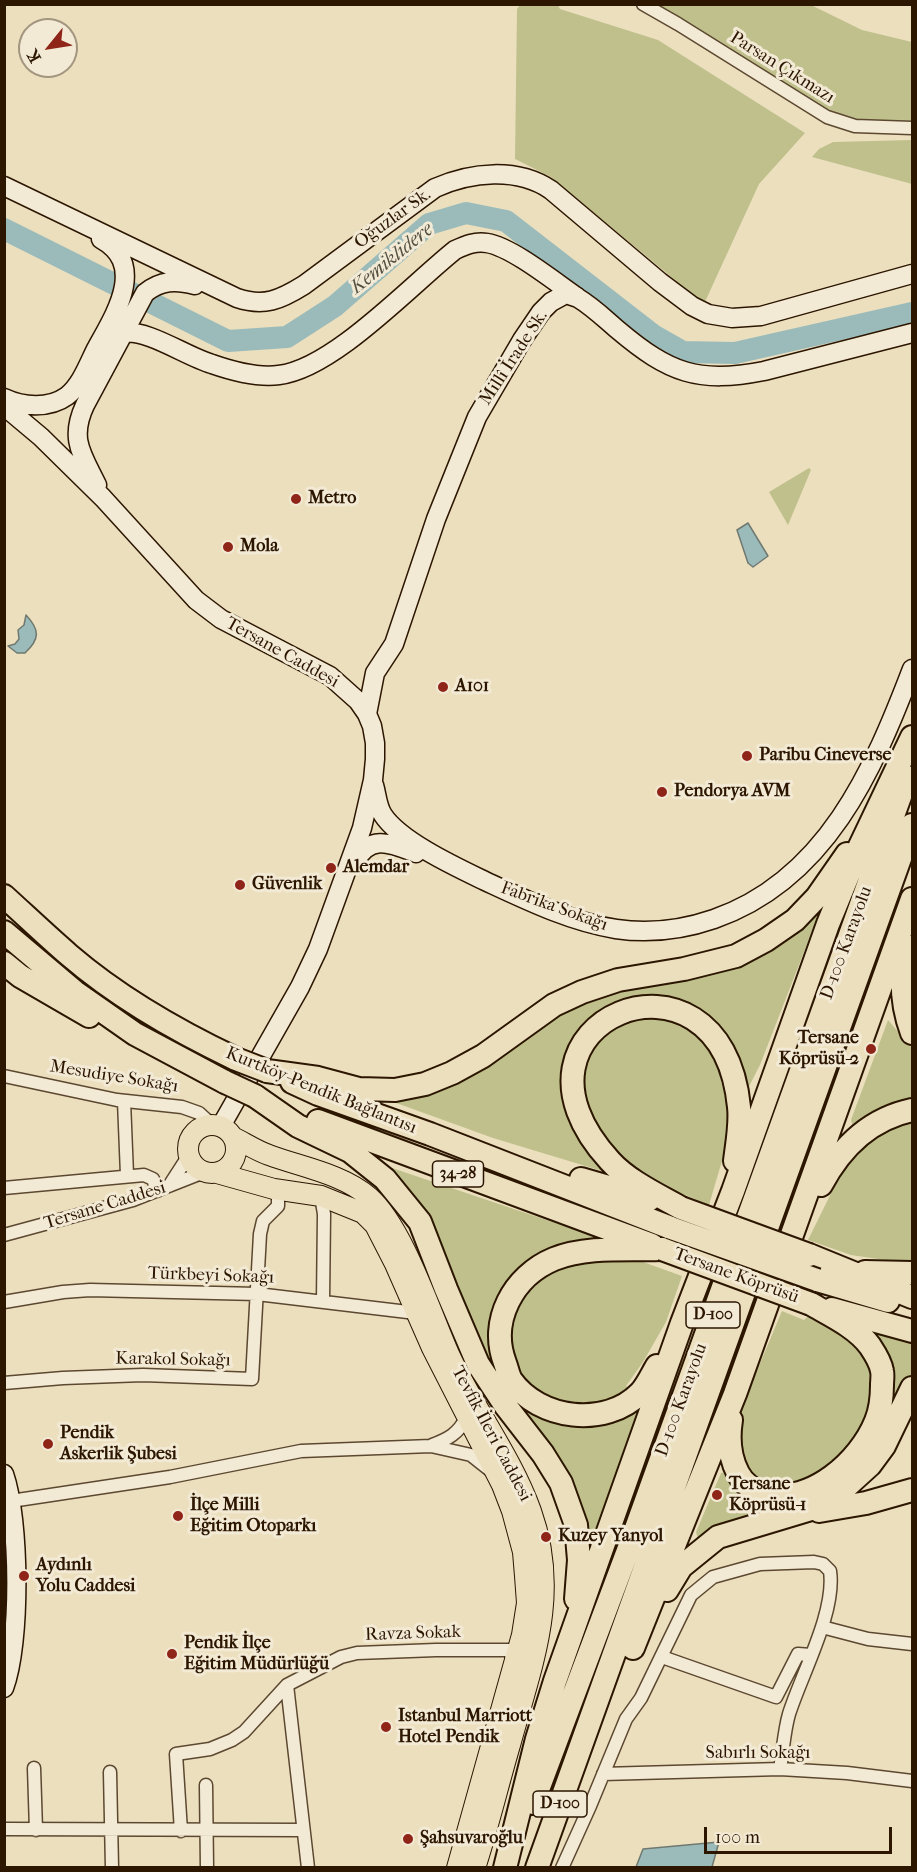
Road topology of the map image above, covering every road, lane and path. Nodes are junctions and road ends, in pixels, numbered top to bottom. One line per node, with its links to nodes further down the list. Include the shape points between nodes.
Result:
1 (643, 4): 2 (street, Parsan Çıkmazı, via 827,117 855,126)
2 (912, 128)
3 (4, 186): 4 (street, Oğuzlar Sk.)
4 (43, 205): 6 (street, Oğuzlar Sk.); 8 (street, via 108,243 118,255 125,279)
5 (912, 274): 6 (street, Oğuzlar Sk., via 761,315 732,318 708,314 660,282 551,190 532,180 496,174 460,179 435,188 315,278 283,297 262,303)
6 (237, 298): 8 (street, via 175,281 145,293)
7 (578, 298): 8 (street, via 502,248 485,242 462,247 350,340 287,374 262,376 239,371 183,354); 9 (street, via 664,364 708,375 764,371); 14 (street, Millî İrade Sk., via 566,294 542,312 477,417 436,519 394,644 375,673)
8 (121, 324): 10 (street, via 68,396 36,405); 12 (street, via 78,419 76,433 79,448)
9 (912, 333)
10 (4, 398)
11 (4, 406): 12 (street, Tersane Caddesi)
12 (104, 498): 14 (street, Tersane Caddesi, via 196,600 220,619 330,676)
13 (912, 669): 20 (street, Fabrika Sokağı, via 886,738 858,790 817,850 763,896 735,911 670,930 616,929 544,907)
14 (368, 714): 17 (street, Tersane Caddesi, via 375,743)
15 (912, 737): 18 (highway)
16 (912, 762): 100 (highway, D-100 Karayolu / D-100)
17 (373, 780): 20 (street, Fabrika Sokağı, via 380,810 394,828); 21 (street, Tersane Caddesi, via 362,828)
18 (873, 819): 29 (highway, via 817,897 795,920 736,956 618,980 582,992 554,1005 483,1056 425,1084 395,1090 359,1089); 41 (highway, via 828,924)
19 (912, 825): 80 (highway, D-100 Karayolu / D-100)
20 (460, 869): 21 (street, Fabrika Sokağı, via 394,844 379,843 361,851)
21 (338, 894): 34 (street, Tersane Caddesi, via 306,975)
22 (4, 896): 29 (highway, Kurtköy-Pendik Bağlantısı / 34-28, bridge, via 70,956 122,994 187,1035)
23 (912, 899): 44 (highway)
24 (912, 917): 27 (highway, via 902,999)
25 (4, 932): 28 (highway, Kurtköy-Pendik Bağlantısı / 34-28, via 75,992)
26 (4, 963): 28 (highway, via 82,1013)
27 (912, 1033)
28 (135, 1034): 31 (highway, Kurtköy-Pendik Bağlantısı / 34-28, bridge)
29 (267, 1071): 43 (highway, Kurtköy-Pendik Bağlantısı / 34-28, via 318,1094)
30 (4, 1076): 32 (street, Mesudiye Sokağı)
31 (255, 1096): 46 (highway, Kurtköy-Pendik Bağlantısı / 34-28); 77 (highway, via 298,1126 350,1151 403,1199 420,1222 478,1364 561,1483 576,1525 579,1560 577,1598 561,1640)
32 (124, 1101): 34 (street, Mesudiye Sokağı, via 182,1107); 37 (street)
33 (912, 1110): 44 (highway, via 893,1114 851,1142 831,1165)
34 (222, 1129): 35 (main road, via 204,1126 191,1136); 36 (main road, via 236,1144 234,1160 229,1166); 76 (main road, Tevfik İleri Caddesi, via 266,1154 355,1187 380,1208 397,1235 450,1357 515,1475 535,1522 543,1562 543,1617)
35 (189, 1155): 36 (main road, via 194,1165); 39 (street)
36 (210, 1172): 39 (street, Tersane Caddesi); 40 (main road, Tevfik İleri Caddesi)
37 (127, 1175): 38 (street); 39 (street, via 144,1175)
38 (4, 1188)
39 (163, 1189): 45 (street, Tersane Caddesi)
40 (274, 1189): 42 (main road, Tevfik İleri Caddesi); 50 (street, Karakol Sokağı, via 278,1206 263,1221)
41 (733, 1191): 43 (highway, via 740,1110 730,1066 716,1040 696,1020 676,1009 650,1005 623,1011 602,1022 582,1045 573,1072 576,1105 588,1134 611,1163); 57 (highway)
42 (321, 1196): 52 (street); 56 (main road, Tevfik İleri Caddesi, via 363,1214 375,1226)
43 (676, 1218): 47 (highway, bridge, via 809,1255); 55 (highway, Tersane Köprüsü / 34-28, bridge, via 817,1280)
44 (796, 1224): 61 (highway)
45 (4, 1235)
46 (662, 1249): 54 (highway, Tersane Köprüsü / 34-28, bridge); 57 (highway, via 572,1254 541,1265 519,1285 504,1307 499,1331 502,1355 511,1379 546,1408 567,1414 609,1412 641,1393)
47 (852, 1272): 48 (highway); 49 (highway); 51 (highway)
48 (912, 1273)
49 (912, 1283)
50 (257, 1294): 52 (street, Türkbeyi Sokağı); 53 (street, Türkbeyi Sokağı, via 90,1290); 59 (street, Karakol Sokağı, via 252,1379 143,1376)
51 (912, 1297)
52 (323, 1301): 56 (street, Türkbeyi Sokağı)
53 (4, 1302)
54 (810, 1304): 58 (highway, 34-28); 61 (highway, via 846,1325 869,1346 882,1371 882,1398 876,1420 855,1455 811,1489 779,1496 757,1492 741,1481 732,1463 728,1437)
55 (912, 1308)
56 (416, 1313): 62 (main road, Tevfik İleri Caddesi)
57 (682, 1323): 77 (highway)
58 (912, 1331)
59 (4, 1383)
60 (912, 1388): 68 (highway, via 884,1446 870,1465 837,1495)
61 (735, 1394): 75 (highway)
62 (466, 1418): 63 (street, via 453,1436); 65 (main road, Tevfik İleri Caddesi)
63 (431, 1446): 65 (street, via 471,1455); 67 (street, via 291,1452 170,1477)
64 (4, 1474): 67 (street)
65 (502, 1485): 76 (main road, Tevfik İleri Caddesi, via 517,1526 525,1576)
66 (912, 1490): 68 (highway)
67 (11, 1501): 69 (street)
68 (786, 1518): 75 (highway, via 718,1537 681,1567)
69 (9, 1522): 71 (street, via 16,1573)
70 (822, 1627): 72 (street, via 868,1639); 73 (street); 74 (street, via 831,1592 830,1571 814,1562 760,1564 713,1577 691,1595)
71 (9, 1636): 79 (street, via 12,1658)
72 (912, 1644)
73 (811, 1655): 74 (street, via 798,1654 776,1697); 82 (street, via 789,1716)
74 (662, 1657): 84 (street, via 626,1719)
75 (624, 1669): 80 (highway)
76 (521, 1673): 78 (street, Ravza Sokak, via 510,1650 357,1653 334,1660); 86 (main road, Tevfik İleri Caddesi)
77 (555, 1681): 99 (highway)
78 (287, 1685): 91 (street); 92 (street, via 232,1740 210,1749 176,1754)
79 (4, 1688)
80 (583, 1741): 101 (highway, D-100 Karayolu / D-100); 102 (highway)
81 (34, 1768): 90 (street)
82 (780, 1769): 84 (street, Sabırlı Sokağı); 85 (street, Sabırlı Sokağı)
83 (110, 1772): 89 (street)
84 (603, 1774): 103 (street)
85 (912, 1781)
86 (490, 1782): 97 (main road, Tevfik İleri Caddesi); 98 (main road, Tevfik İleri Caddesi)
87 (206, 1785): 93 (street)
88 (4, 1829): 90 (street)
89 (111, 1829): 90 (street); 92 (street); 94 (street)
90 (36, 1830)
91 (303, 1830): 93 (street); 96 (street)
92 (181, 1831): 93 (street)
93 (206, 1831): 95 (street)
94 (112, 1868)
95 (207, 1868)
96 (308, 1868)
97 (457, 1868)
98 (475, 1868)
99 (504, 1868)
100 (509, 1868)
101 (537, 1868)
102 (552, 1868)
103 (562, 1868)

